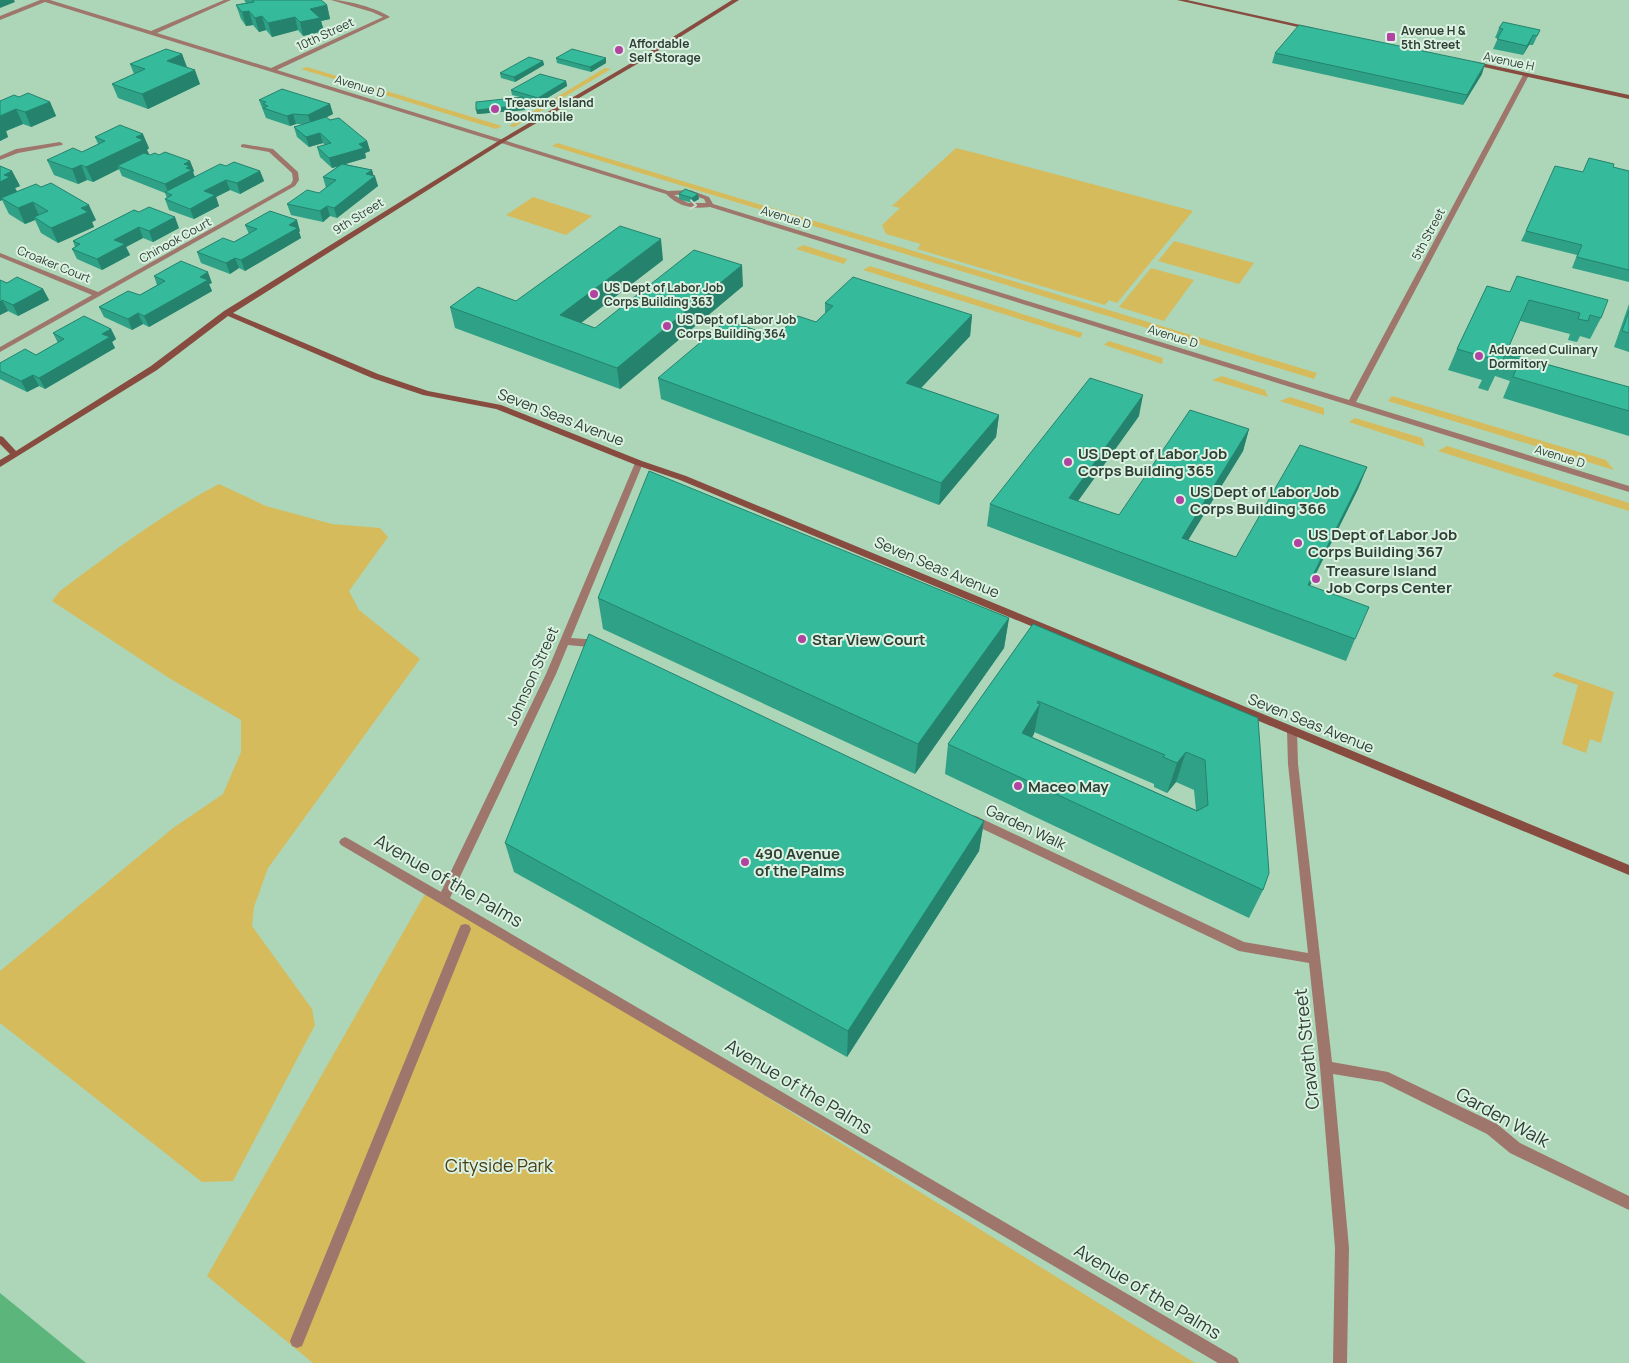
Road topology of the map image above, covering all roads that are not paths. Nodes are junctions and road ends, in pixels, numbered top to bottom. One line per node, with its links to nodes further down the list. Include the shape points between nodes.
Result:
1 (45, 0): 6 (street); 8 (street, Avenue D)
2 (228, 0): 8 (street)
3 (334, 0): 10 (street, 10th Street, via 387,17)
4 (736, 0): 13 (street, 9th Street)
5 (1180, 0): 7 (street)
6 (0, 18)
7 (1318, 30)
8 (152, 33): 10 (street, Avenue D)
9 (1460, 61): 11 (street, Avenue H)
10 (272, 70): 13 (street, Avenue D)
11 (1526, 75): 12 (street, Avenue H); 23 (street, 5th Street)
12 (1629, 97)
13 (502, 141): 17 (street, Avenue D); 21 (street, 9th Street)
14 (60, 144): 16 (street, via 16,150)
15 (243, 146): 20 (street, Chinook Court, via 271,150 295,172 293,185)
16 (0, 158)
17 (668, 193): 18 (street, Avenue D, one-way to 18, via 676,202 694,207); 18 (street, Avenue D, via 690,192 707,198)
18 (710, 205): 23 (street, Avenue D)
19 (0, 255): 20 (street, Croaker Court)
20 (99, 295): 22 (street, Chinook Court)
21 (227, 313): 25 (street, 9th Street, via 154,368); 26 (street, Seven Seas Avenue, via 376,376 426,393 498,407)
22 (0, 350)
23 (1351, 403): 28 (street, Avenue D)
24 (0, 439): 25 (street)
25 (14, 455): 27 (street, 9th Street)
26 (639, 463): 29 (street, Johnson Street); 31 (street, Seven Seas Avenue, via 683,478)
27 (0, 464)
28 (1629, 489)
29 (565, 641): 30 (street, via 601,644); 35 (street, Johnson Street)
30 (610, 649)
31 (1292, 731): 34 (street, Seven Seas Avenue); 37 (street, Cravath Street)
32 (958, 813): 37 (street, Garden Walk, via 1243,947)
33 (345, 842): 35 (street, Avenue of the Palms)
34 (1629, 870)
35 (444, 898): 41 (street, Avenue of the Palms)
36 (465, 929): 40 (street)
37 (1314, 959): 38 (street, Cravath Street)
38 (1326, 1067): 39 (street, Garden Walk, via 1383,1076 1492,1129 1515,1148); 42 (street, Cravath Street, via 1342,1248)
39 (1629, 1204)
40 (297, 1341)
41 (1232, 1363)
42 (1340, 1363)

